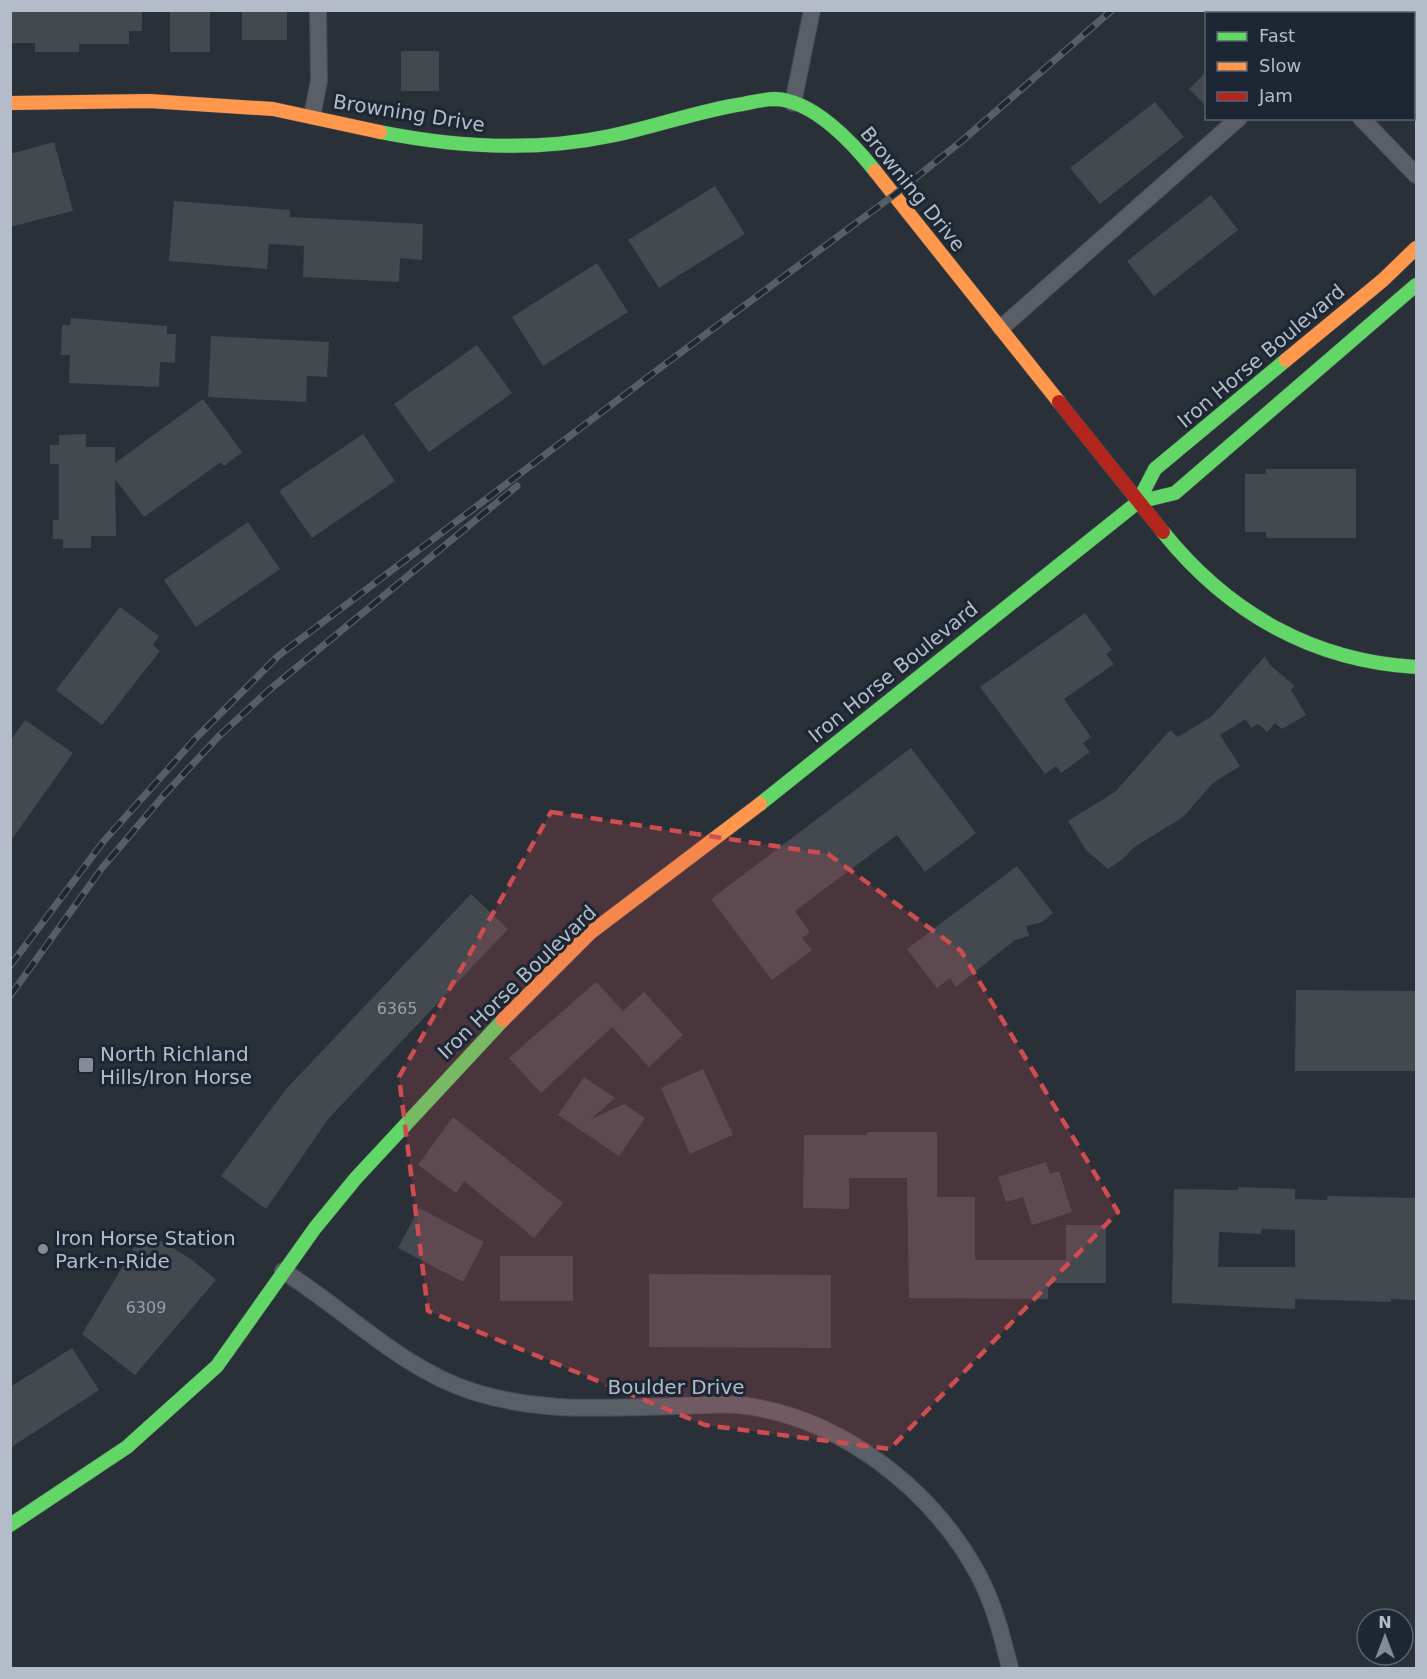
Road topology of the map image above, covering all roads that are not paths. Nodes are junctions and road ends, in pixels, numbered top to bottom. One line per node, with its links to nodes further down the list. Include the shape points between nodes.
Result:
1 (318, 10): 5 (street, via 320,81)
2 (812, 10): 4 (street)
3 (10, 103): 5 (street, Browning Drive, via 149,101)
4 (793, 103): 5 (street, Browning Drive, via 776,99 751,101 611,136 555,145 472,146 383,133); 11 (street, Browning Drive, via 814,111 859,151)
5 (312, 116)
6 (1237, 120): 11 (street)
7 (1363, 120): 8 (street)
8 (1416, 175)
9 (1416, 248): 12 (street, Iron Horse Boulevard, via 1383,280 1155,469)
10 (1416, 285): 12 (street, Iron Horse Boulevard, via 1175,493)
11 (1001, 328): 12 (street, Browning Drive)
12 (1138, 502): 13 (street, Browning Drive, via 1219,591 1245,610 1330,655); 14 (street, Iron Horse Boulevard, via 736,823 590,933 409,1118)
13 (1416, 667)
14 (283, 1271): 15 (street, Iron Horse Boulevard, via 217,1366 127,1447); 16 (street, Boulder Drive, via 408,1360 473,1391 555,1409 739,1405 824,1430 865,1452 914,1490 952,1533 979,1575 999,1623)
15 (10, 1525)
16 (1010, 1668)

